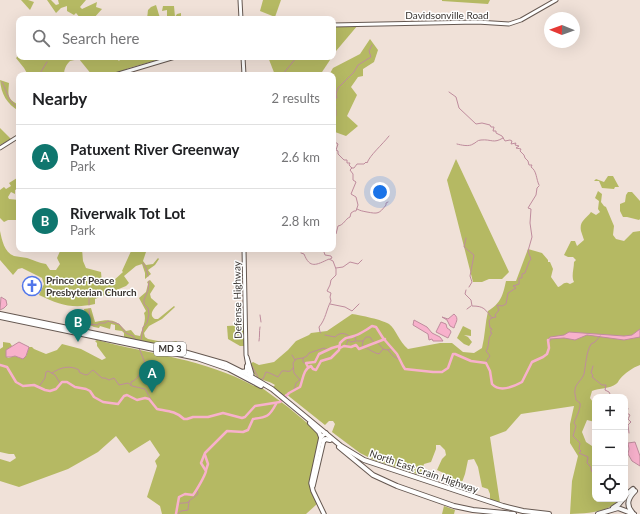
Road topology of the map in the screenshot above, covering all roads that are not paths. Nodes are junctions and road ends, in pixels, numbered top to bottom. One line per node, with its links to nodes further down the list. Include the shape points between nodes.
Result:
1 (240, 0): 3 (main road)
2 (556, 0): 4 (main road, Davidsonville Road, via 509,24 477,22)
3 (241, 16)
4 (336, 26)
5 (165, 60): 7 (main road)
6 (243, 60): 8 (main road)
7 (125, 72)
8 (244, 72)
9 (16, 138): 10 (main road)
10 (0, 148)
11 (244, 252): 16 (main road, Defense Highway)
12 (0, 314): 14 (highway, MD 3)
13 (0, 317): 15 (highway, MD 3, via 51,330)
14 (129, 340): 15 (highway, via 128,343); 18 (highway, MD 3, via 202,356)
15 (121, 342): 19 (highway, MD 3, via 197,358)
16 (246, 352): 17 (main road, Defense Highway); 19 (main road, Defense Highway, via 252,374)
17 (247, 366): 18 (highway, via 247,371); 19 (main road, Defense Highway)
18 (242, 372): 19 (highway, MD 3)
19 (250, 378): 20 (highway, MD 3)
20 (287, 402): 21 (highway, North East Crain Highway / MD 3); 21 (highway, MD 3)
21 (324, 436): 25 (highway, MD 3, via 377,478 446,504 450,508 454,506); 26 (highway, North East Crain Highway / MD 3, via 372,463); 28 (main road, via 311,480 312,489)
22 (628, 494): 31 (highway, via 634,490 628,504)
23 (620, 502): 30 (highway, via 615,507)
24 (478, 506): 25 (highway, via 477,510)
25 (471, 510): 27 (highway, MD 3)
26 (514, 512): 27 (highway, MD 3); 29 (highway, North East Crain Highway / MD 3)
27 (479, 513)
28 (324, 514)
29 (549, 514)
30 (597, 514): 31 (highway, via 618,508)
31 (635, 514)

